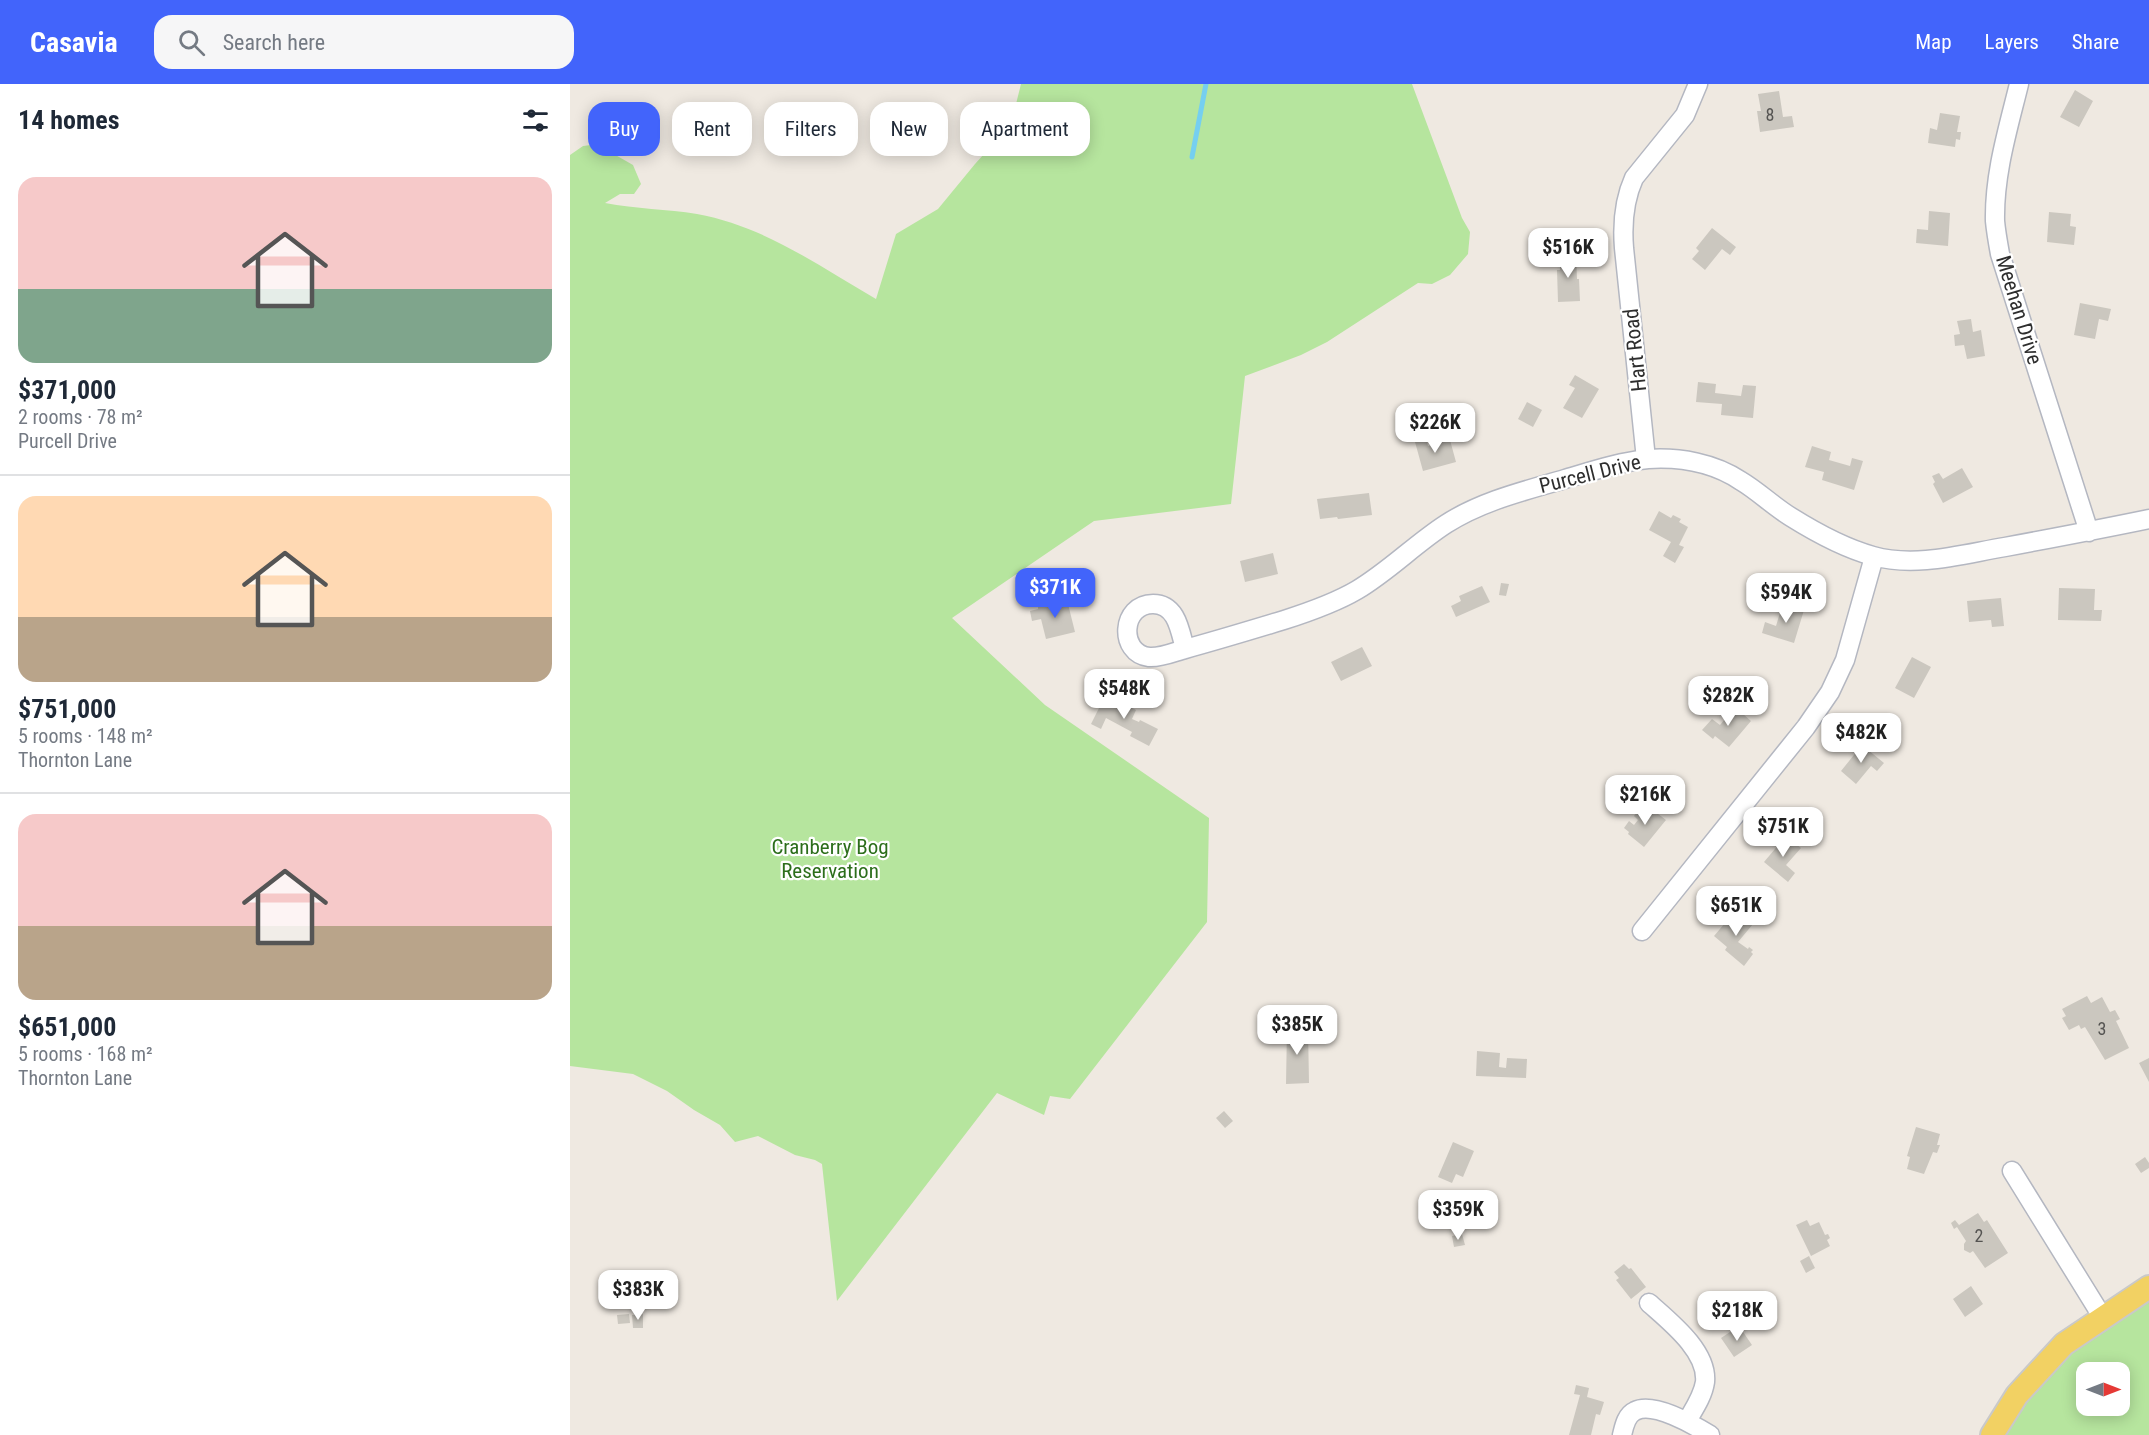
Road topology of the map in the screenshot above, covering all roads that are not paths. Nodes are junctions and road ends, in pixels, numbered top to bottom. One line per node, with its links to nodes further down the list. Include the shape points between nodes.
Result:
1 (1698, 84): 3 (street, Hart Road, via 1685,115 1634,178 1624,213 1624,248)
2 (2019, 84): 5 (street, Meehan Drive, via 1996,188 1995,223 2000,254)
3 (1646, 459): 6 (street, Purcell Drive, via 1684,460 1719,469 1789,516); 7 (street, Purcell Drive, via 1511,495 1479,508 1443,526 1344,597 1300,615)
4 (2149, 519): 5 (street, Purcell Drive)
5 (2089, 532): 6 (street, Purcell Drive, via 1937,559)
6 (1874, 556): 8 (street, via 1851,643 1830,692)
7 (1185, 649)
8 (1642, 931)
9 (2012, 1171): 12 (street)
10 (2149, 1287): 12 (main road)
11 (1649, 1303): 13 (street, via 1683,1335 1701,1360 1705,1382)
12 (2103, 1318): 16 (main road, via 2064,1344 2040,1368)
13 (1687, 1421): 14 (street, via 1647,1409 1636,1410 1625,1422); 15 (street)
14 (1622, 1435)
15 (1710, 1435)
16 (1992, 1435)

